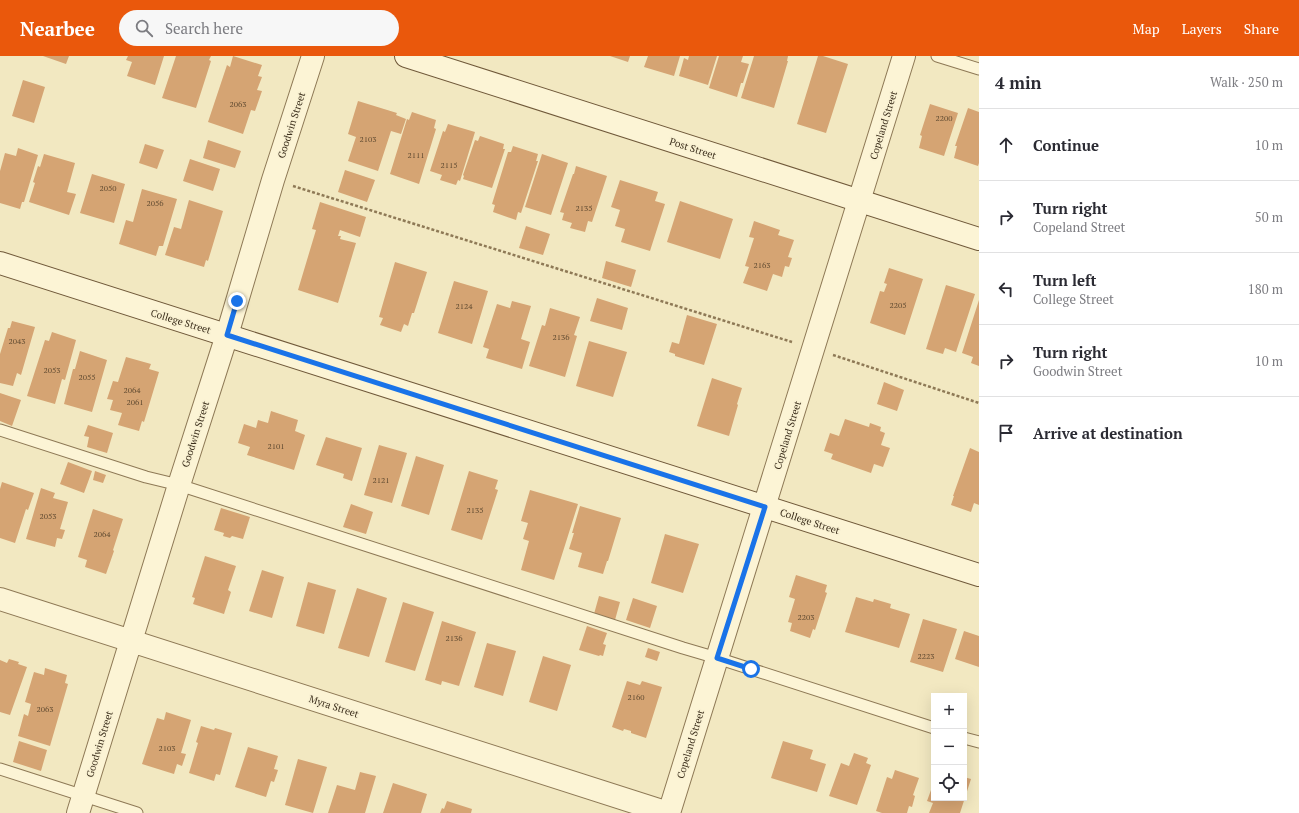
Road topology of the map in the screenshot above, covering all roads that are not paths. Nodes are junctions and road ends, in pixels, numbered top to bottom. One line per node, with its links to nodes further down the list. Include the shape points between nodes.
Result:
1 (313, 56): 9 (street, Goodwin Street)
2 (406, 56): 6 (street, Post Street)
3 (904, 56): 6 (street, Copeland Street)
4 (937, 56): 5 (lane)
5 (979, 69)
6 (859, 201): 7 (street, Post Street); 12 (street, Copeland Street)
7 (979, 239)
8 (0, 263): 9 (street, College Street)
9 (227, 335): 11 (street, Goodwin Street); 12 (street, College Street)
10 (0, 430): 11 (lane)
11 (179, 486): 15 (street, Goodwin Street); 16 (lane)
12 (765, 507): 13 (street, College Street); 16 (street, Copeland Street)
13 (979, 575)
14 (0, 599): 15 (street, Myra Street)
15 (131, 640): 21 (street, Goodwin Street); 23 (street, Myra Street)
16 (717, 658): 17 (lane); 23 (street, Copeland Street)
17 (931, 727)
18 (967, 739): 19 (lane)
19 (979, 742)
20 (0, 769): 21 (lane)
21 (81, 805): 22 (lane)
22 (137, 813)
23 (669, 813)

